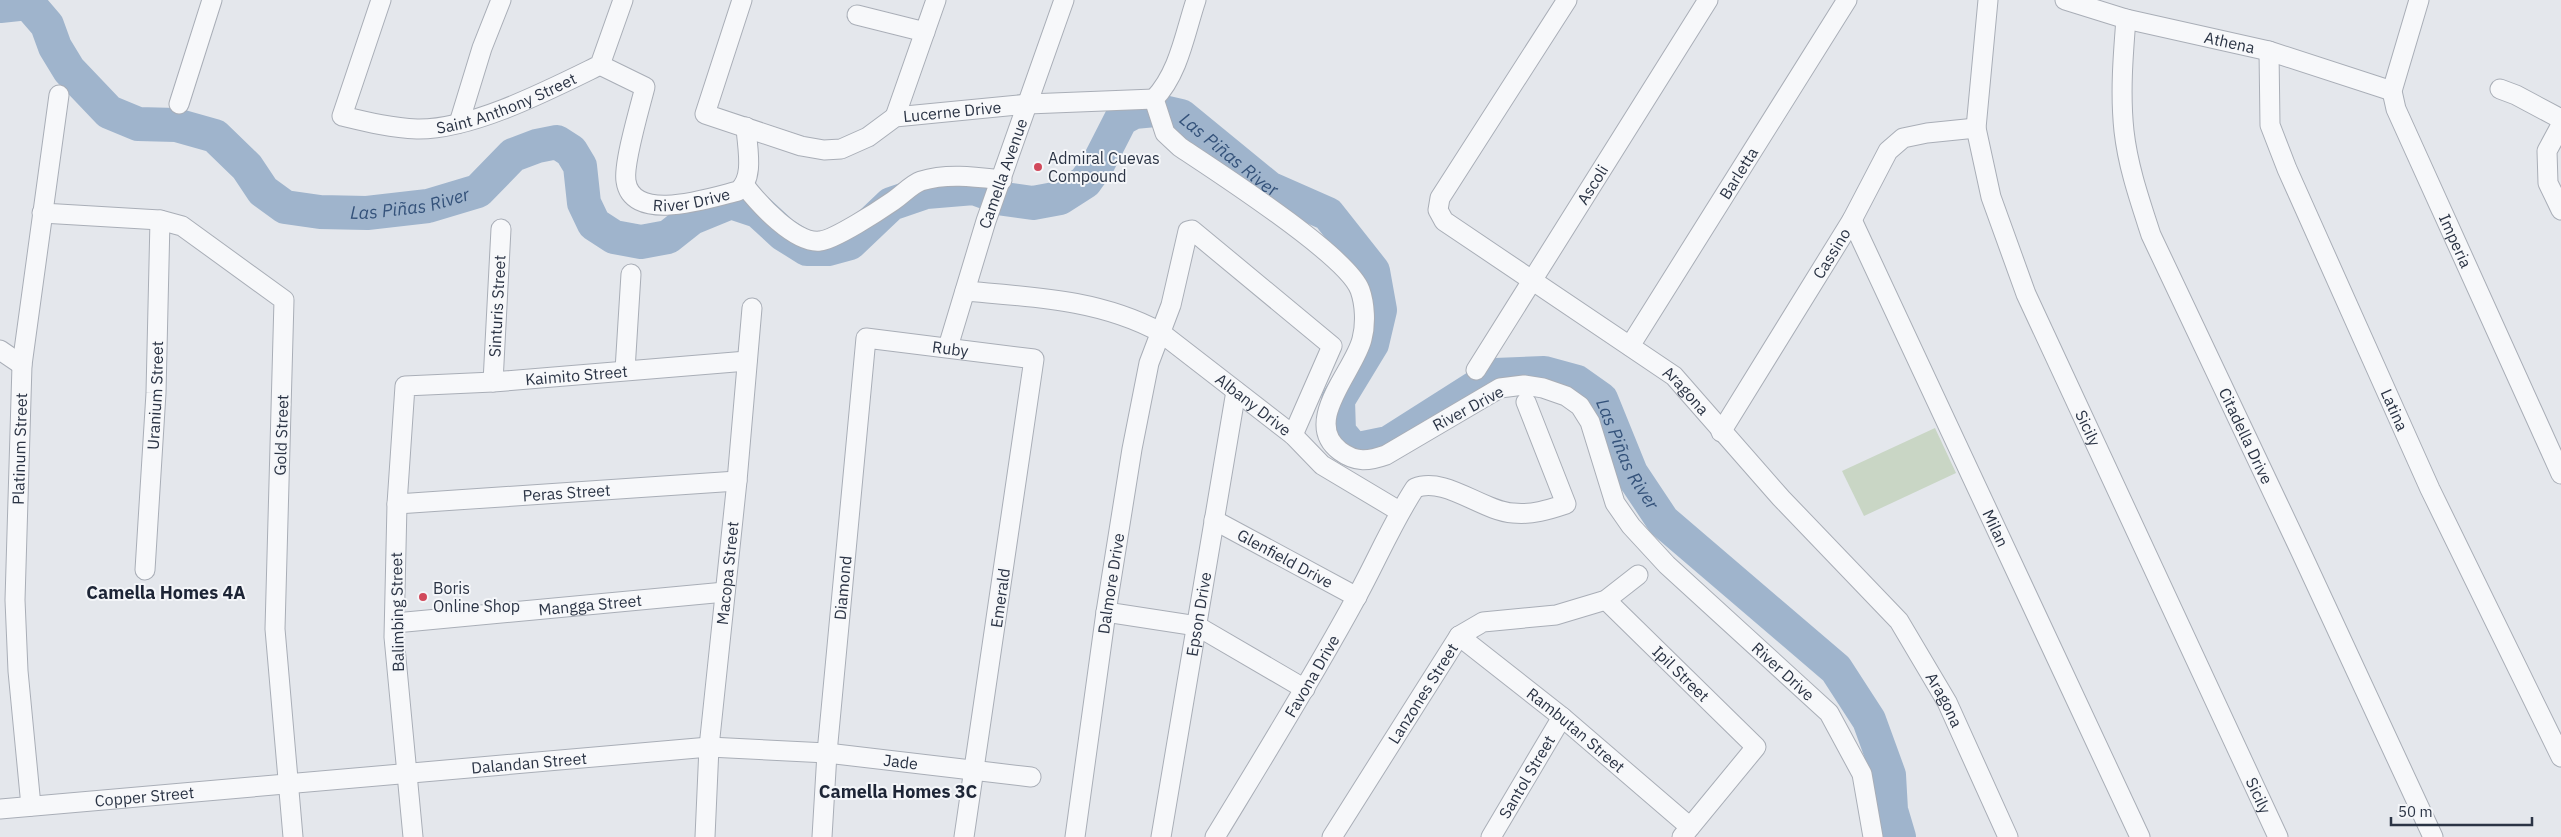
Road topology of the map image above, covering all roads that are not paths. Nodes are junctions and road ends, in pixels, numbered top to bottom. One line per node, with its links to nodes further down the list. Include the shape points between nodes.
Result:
1 (212, 0): 24 (street)
2 (381, 0): 28 (street, Saint Anthony Street, via 342,116 383,126 419,129)
3 (500, 0): 28 (street)
4 (623, 0): 19 (street)
5 (742, 0): 30 (street, Lucerne Drive, via 705,114)
6 (936, 0): 17 (street)
7 (1064, 0): 25 (street, Camella Avenue)
8 (1196, 0): 23 (street, via 1176,63)
9 (1567, 0): 40 (street, Aragona, via 1440,198 1438,210 1444,221)
10 (1708, 0): 40 (street, Ascoli)
11 (1847, 0): 45 (street, Barletta)
12 (1988, 0): 31 (street, Sicily)
13 (2065, 0): 16 (street, Athena)
14 (2419, 0): 21 (street)
15 (857, 15): 17 (street)
16 (2126, 19): 18 (street, Athena); 100 (street, Citadella Drive, via 2122,71 2124,131 2135,186 2151,235)
17 (925, 32): 26 (street)
18 (2269, 51): 21 (street, Athena); 78 (street, Latina, via 2270,125 2287,169 2430,489)
19 (600, 65): 28 (street, Saint Anthony Street, via 528,100); 33 (street, River Drive, via 645,87 625,181 632,196 646,205 668,206 738,191)
20 (2500, 89): 27 (street)
21 (2392, 91): 59 (street, Imperia, via 2396,109)
22 (59, 94): 35 (street, Platinum Street)
23 (1155, 103): 25 (street, Lucerne Drive); 96 (street, River Drive, via 1165,133 1180,147 1314,242 1351,274 1360,290 1364,328 1362,341 1326,416 1328,436 1336,449 1350,459 1368,461 1386,454 1500,388 1524,385 1543,388 1566,396 1580,406 1590,422 1615,503 1630,526 1829,713 1862,774)
24 (179, 104)
25 (1028, 104): 26 (street, Lucerne Drive); 32 (street, Camella Avenue)
26 (895, 117): 30 (street, Lucerne Drive, via 868,137 841,149 801,146)
27 (2561, 119)
28 (460, 123)
29 (2561, 125): 34 (street, via 2547,151 2548,183)
30 (746, 127): 33 (street, River Drive, via 748,177)
31 (1976, 128): 37 (street, Cassino, via 1903,138 1888,151); 99 (street, Sicily, via 1991,197 2026,294)
32 (1000, 183): 33 (street, via 946,176 920,181 892,202 821,241 807,240 794,233 759,204); 41 (street, Camella Avenue)
33 (745, 186)
34 (2561, 210)
35 (42, 213): 36 (street, Gold Street); 50 (street, Platinum Street)
36 (160, 220): 64 (street, Uranium Street, via 156,392); 82 (street, Gold Street, via 182,226 284,300 275,629)
37 (1852, 220): 57 (street, Cassino); 98 (street, Milan)
38 (501, 229): 53 (street, Sinturis Street)
39 (631, 274): 51 (street)
40 (1532, 280): 45 (street, Aragona); 52 (street, Ascoli)
41 (965, 290): 43 (street, Albany Drive, via 1101,308); 46 (street, Camella Avenue)
42 (752, 308): 49 (street, Macopa Street)
43 (1160, 332): 55 (street, Albany Drive); 58 (street, Dalmore Drive, via 1171,305 1186,234 1192,230 1332,346); 69 (street, Dalmore Drive, via 1149,362 1132,449)
44 (866, 338): 46 (street, Ruby); 77 (street, Diamond)
45 (1630, 346): 57 (street, Aragona, via 1674,376)
46 (948, 347): 48 (street, Ruby)
47 (0, 350): 50 (street)
48 (1034, 359): 79 (street, Emerald)
49 (747, 361): 51 (street, Kaimito Street); 60 (street, Macopa Street)
50 (22, 365): 83 (street, Platinum Street, via 15,600 18,671)
51 (625, 370): 53 (street, Kaimito Street)
52 (1476, 370)
53 (493, 382): 54 (street, Kaimito Street)
54 (406, 386): 61 (street, Balimbing Street)
55 (1236, 391): 58 (street, Albany Drive); 63 (street, Epson Drive)
56 (1526, 402): 62 (street, Favona Drive, via 1566,504 1540,512 1511,513 1431,484 1415,488)
57 (1721, 432): 97 (street, Aragona, via 1899,621 1946,702)
58 (1293, 435): 62 (street, Albany Drive, via 1322,464)
59 (2561, 474)
60 (737, 481): 61 (street, Peras Street); 66 (street, Macopa Street)
61 (397, 504): 70 (street, Balimbing Street)
62 (1399, 511): 67 (street, Favona Drive)
63 (1214, 520): 67 (street, Glenfield Drive); 71 (street, Epson Drive)
64 (145, 570)
65 (1638, 575): 68 (street, Lanzones Street)
66 (725, 592): 70 (street, Mangga Street); 75 (street, Macopa Street)
67 (1357, 597): 73 (street, Favona Drive)
68 (1606, 600): 72 (street, Lanzones Street, via 1556,616 1483,622); 85 (street, Ipil Street, via 1756,747)
69 (1106, 612): 71 (street); 91 (street, Dalmore Drive)
70 (395, 623): 80 (street, Balimbing Street)
71 (1197, 626): 73 (street); 92 (street, Epson Drive)
72 (1459, 636): 74 (street, Rambutan Street); 94 (street, Lanzones Street)
73 (1305, 689): 93 (street, Favona Drive)
74 (1562, 718): 85 (street, Rambutan Street); 95 (street, Santol Street)
75 (709, 747): 76 (street, Dalandan Street); 80 (street, Dalandan Street); 88 (street, Macopa Street)
76 (769, 749): 77 (street, Jade)
77 (827, 753): 79 (street, Jade); 89 (street, Diamond)
78 (2561, 756)
79 (976, 769): 81 (street, Jade); 90 (street, Emerald)
80 (408, 773): 82 (street, Dalandan Street); 87 (street, Balimbing Street)
81 (1031, 777)
82 (289, 784): 83 (street, Copper Street); 86 (street, Gold Street)
83 (31, 806): 84 (street, Copper Street)
84 (0, 809)
85 (1686, 832)
86 (293, 837)
87 (413, 837)
88 (705, 837)
89 (822, 837)
90 (964, 837)
91 (1075, 837)
92 (1161, 837)
93 (1215, 837)
94 (1332, 837)
95 (1491, 837)
96 (1874, 837)
97 (2008, 837)
98 (2140, 837)
99 (2278, 837)
100 (2433, 837)

